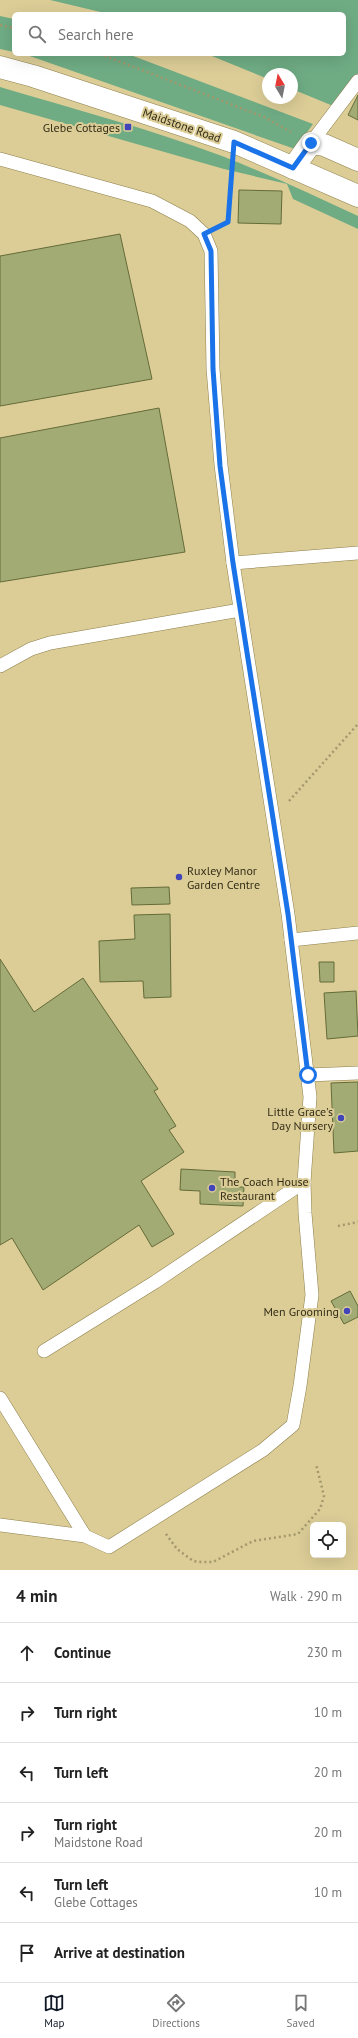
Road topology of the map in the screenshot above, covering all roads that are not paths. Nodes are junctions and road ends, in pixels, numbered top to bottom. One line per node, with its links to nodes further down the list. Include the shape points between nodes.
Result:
1 (0, 68): 6 (main road, Maidstone Road, via 40,78 234,142)
2 (358, 81): 3 (lane)
3 (311, 143): 5 (main road, via 324,145); 6 (main road)
4 (0, 158): 9 (lane, via 152,201 190,221 204,234 211,251 216,415)
5 (358, 160)
6 (293, 168): 7 (main road, Maidstone Road)
7 (358, 196)
8 (358, 553): 9 (lane)
9 (233, 563): 10 (lane)
10 (240, 610): 11 (lane, via 50,643 30,649); 13 (lane)
11 (0, 666)
12 (358, 933): 13 (lane)
13 (291, 940): 15 (lane)
14 (358, 1073): 15 (lane)
15 (308, 1075): 16 (lane, via 310,1097)
16 (304, 1182): 17 (lane, via 155,1282); 20 (lane, via 312,1295 293,1425 262,1450 109,1547)
17 (44, 1351)
18 (0, 1398): 20 (lane)
19 (0, 1525): 20 (lane)
20 (85, 1536)

